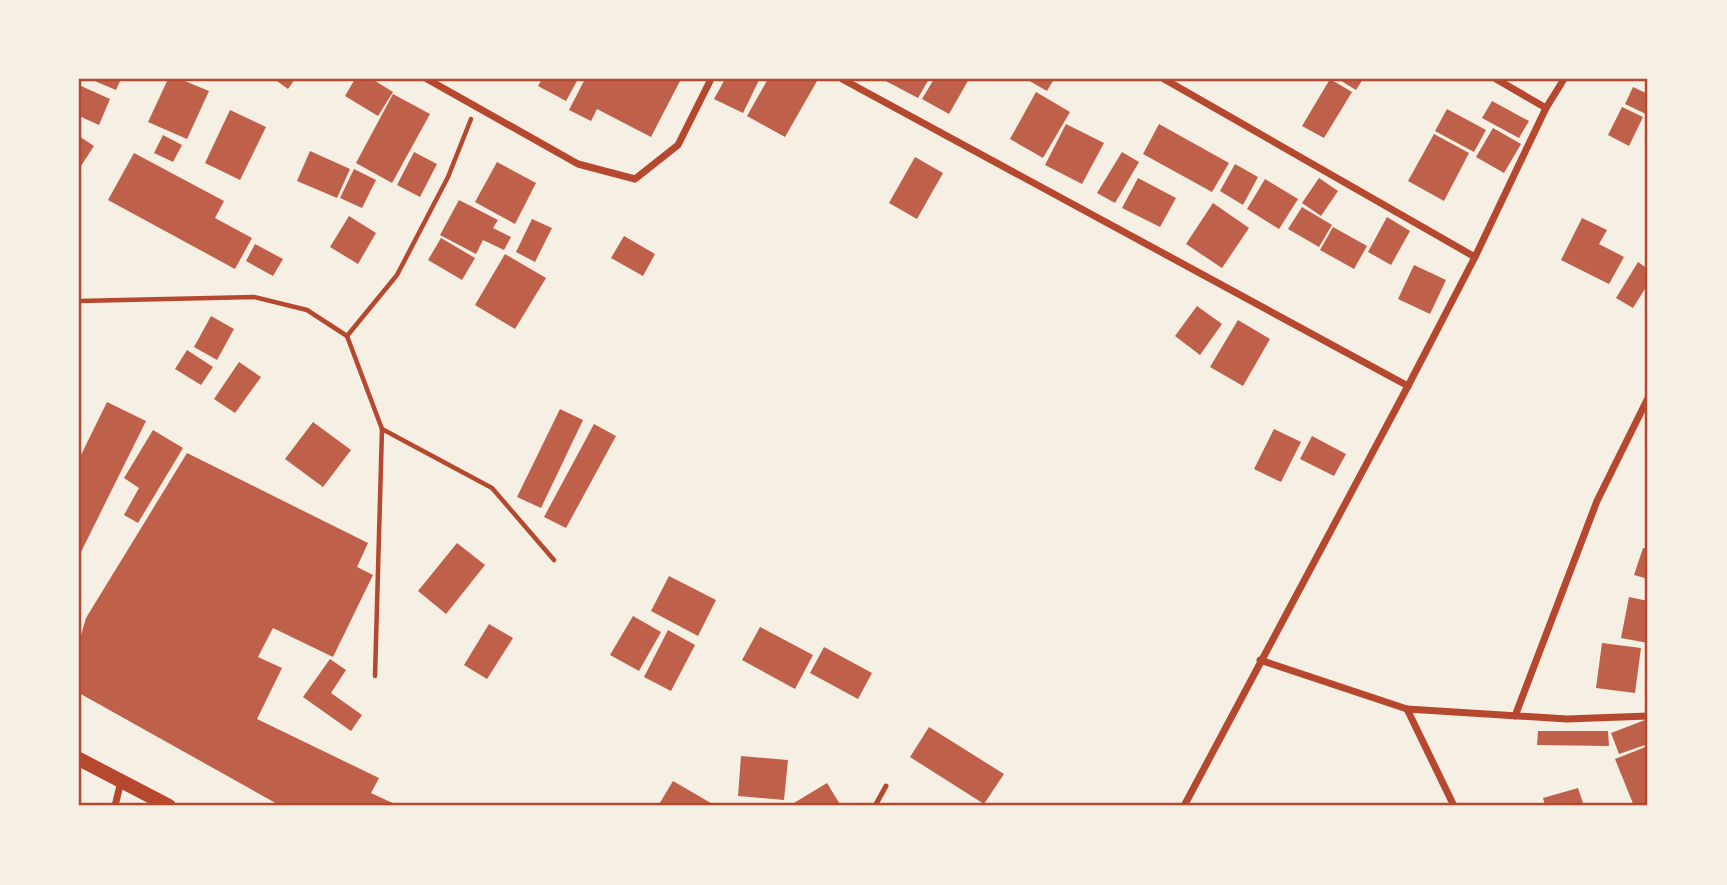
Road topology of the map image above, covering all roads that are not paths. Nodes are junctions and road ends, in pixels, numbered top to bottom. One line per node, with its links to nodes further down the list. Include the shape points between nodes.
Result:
1 (427, 79): 2 (street, via 578,164 635,179 678,145)
2 (711, 79)
3 (842, 79): 9 (street)
4 (1164, 79): 8 (street)
5 (1496, 79): 7 (street)
6 (1564, 79): 7 (street)
7 (1546, 108): 8 (street)
8 (1475, 257): 9 (street)
9 (1408, 386): 11 (street)
10 (1648, 398): 13 (street, via 1597,500)
11 (1260, 660): 12 (street); 21 (street)
12 (1407, 709): 13 (street); 22 (street)
13 (1515, 716): 14 (street)
14 (1648, 716)
15 (79, 759): 16 (main road)
16 (121, 780): 18 (street); 19 (main road)
17 (886, 786): 20 (lane)
18 (115, 806)
19 (169, 806)
20 (875, 806)
21 (1184, 806)
22 (1454, 806)

